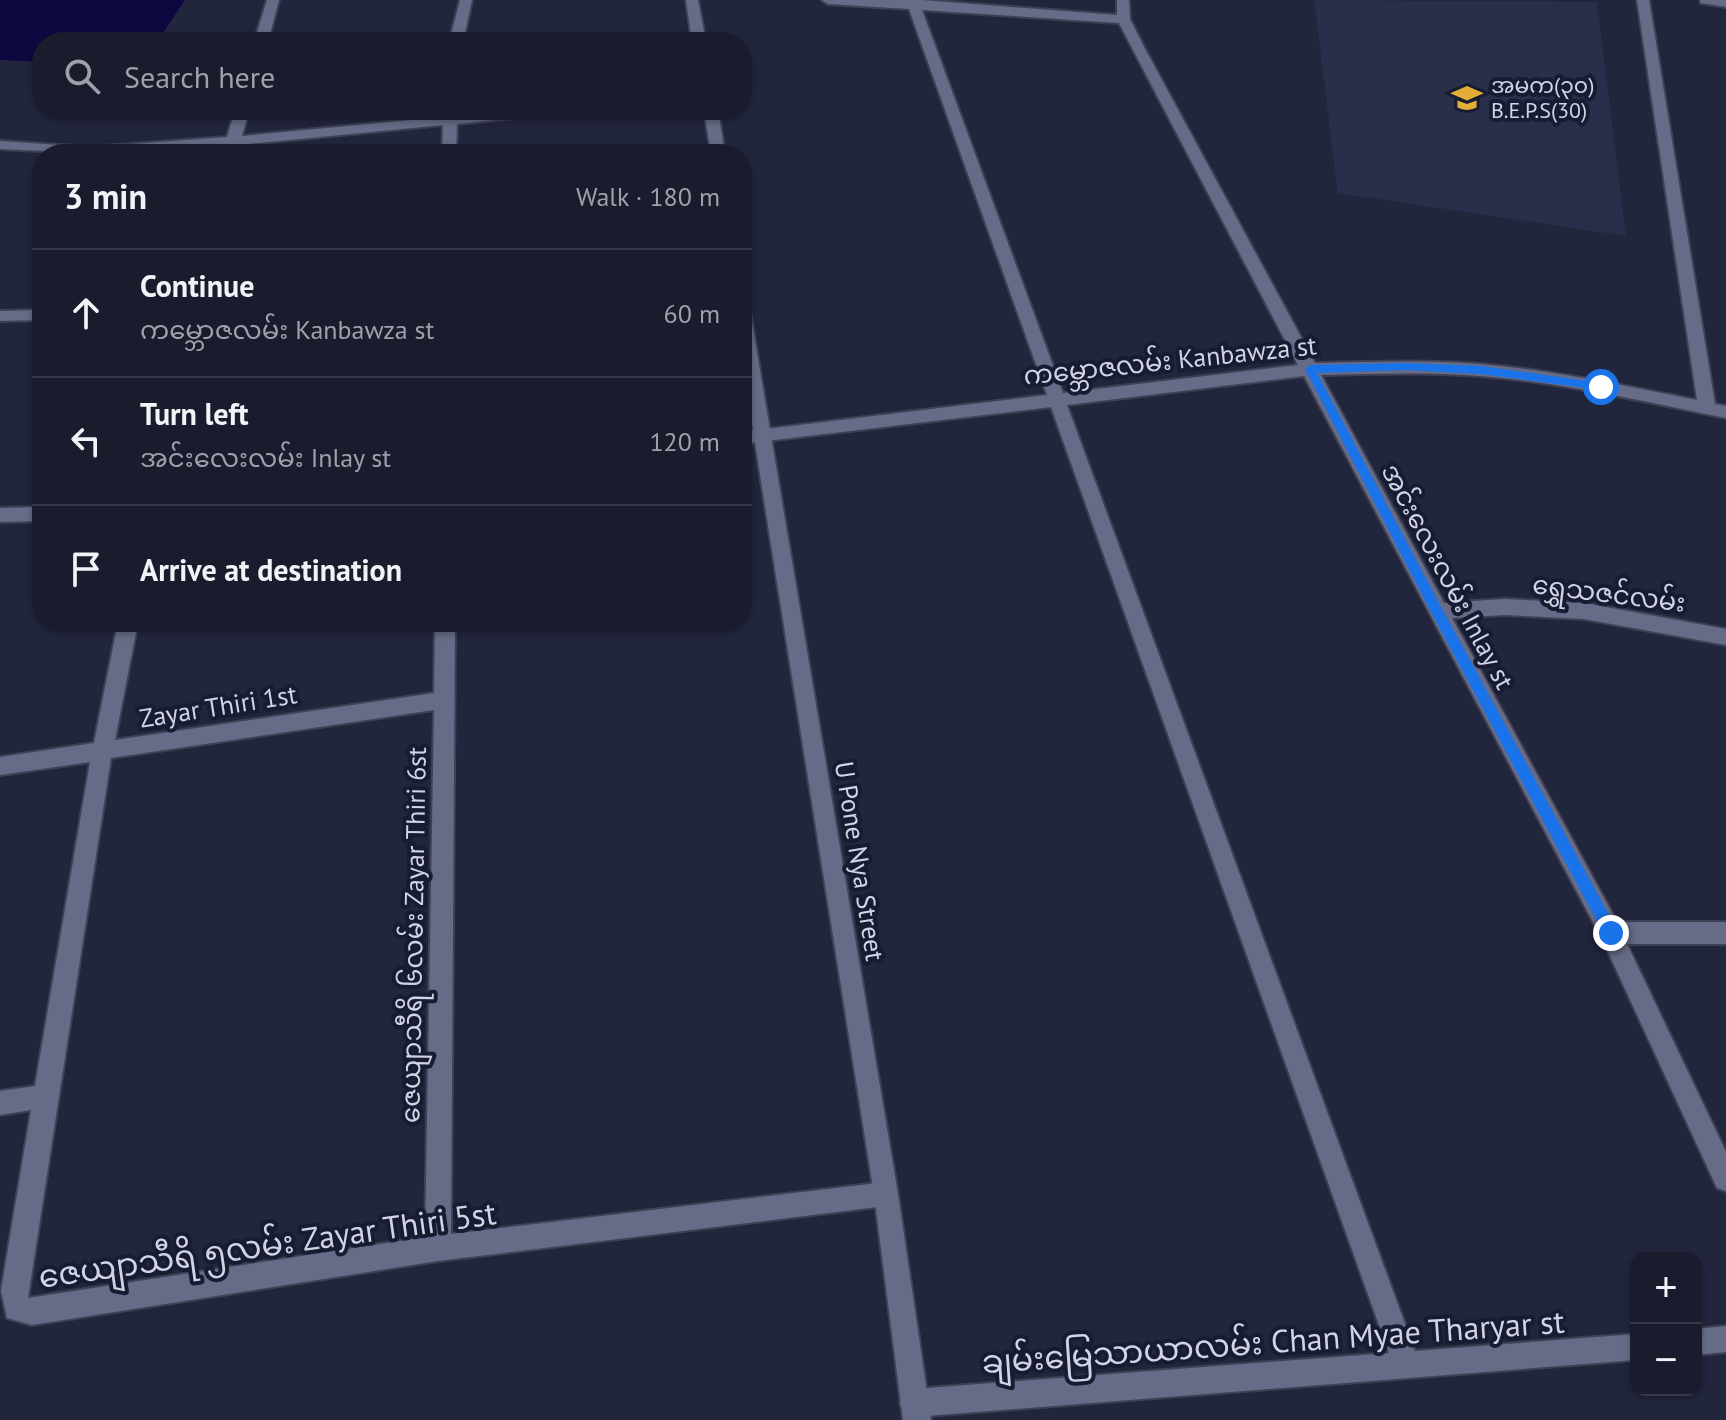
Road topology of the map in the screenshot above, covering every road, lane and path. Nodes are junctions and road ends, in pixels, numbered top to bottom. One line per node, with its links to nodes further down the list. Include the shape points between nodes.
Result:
1 (273, 0): 10 (street)
2 (466, 0): 11 (street)
3 (692, 0): 12 (street)
4 (828, 0): 8 (street)
5 (1643, 0): 27 (street)
6 (1706, 0): 7 (street)
7 (1726, 3)
8 (916, 4): 9 (street); 26 (street)
9 (1124, 9): 25 (street, အင်းလေးလမ်း Inlay st)
10 (264, 32)
11 (457, 32)
12 (697, 32)
13 (239, 120): 17 (street)
14 (417, 120): 18 (street)
15 (450, 120): 19 (street)
16 (713, 120): 20 (street)
17 (233, 144)
18 (258, 144)
19 (449, 144)
20 (716, 144)
21 (0, 145): 22 (street)
22 (32, 147)
23 (32, 315): 24 (street)
24 (0, 316)
25 (1310, 369): 26 (street, ကမ္ဘောဇလမ်း Kanbawza st); 27 (street, ကမ္ဘောဇလမ်း Kanbawza st, via 1481,370); 32 (street, အင်းလေးလမ်း Inlay st)
26 (1056, 398): 29 (street, ကမ္ဘောဇလမ်း Kanbawza st); 49 (street)
27 (1707, 408): 28 (street, ကမ္ဘောဇလမ်း Kanbawza st)
28 (1726, 412)
29 (752, 437): 44 (street, U Pone Nya Street)
30 (32, 514): 31 (street)
31 (0, 515)
32 (1436, 611): 35 (street, ရွှေသဇင်လမ်း, via 1584,611); 39 (street, အင်းလေးလမ်း Inlay st)
33 (126, 632): 37 (street, ဇေယျာသီရိ ၅လမ်း Zayar Thiri 5st)
34 (445, 632): 36 (street, ဇေယျာသီရိ ၆လမ်း Zayar Thiri 6st)
35 (1726, 637)
36 (444, 700): 37 (street, Zayar Thiri 1st); 45 (street, ဇေယျာသီရိ ၆လမ်း Zayar Thiri 6st)
37 (99, 753): 38 (street, Zayar Thiri 1st); 41 (street, ဇေယျာသီရိ ၅လမ်း Zayar Thiri 5st)
38 (0, 766)
39 (1611, 933): 40 (street); 43 (street, အင်းလေးလမ်း Inlay st)
40 (1726, 933)
41 (48, 1096): 42 (street); 45 (street, ဇေယျာသီရိ ၅လမ်း Zayar Thiri 5st, via 14,1291 16,1309 32,1312)
42 (0, 1103)
43 (1726, 1179)
44 (886, 1194): 45 (street, ဇေယျာသီရိ ၅လမ်း Zayar Thiri 5st); 50 (street, U Pone Nya Street)
45 (438, 1248)
46 (1726, 1339): 47 (street)
47 (1702, 1341)
48 (1630, 1347): 49 (street, ချမ်းမြေသာယာလမ်း Chan Myae Tharyar st)
49 (1407, 1366): 50 (street, ချမ်းမြေသာယာလမ်း Chan Myae Tharyar st)
50 (916, 1412)

